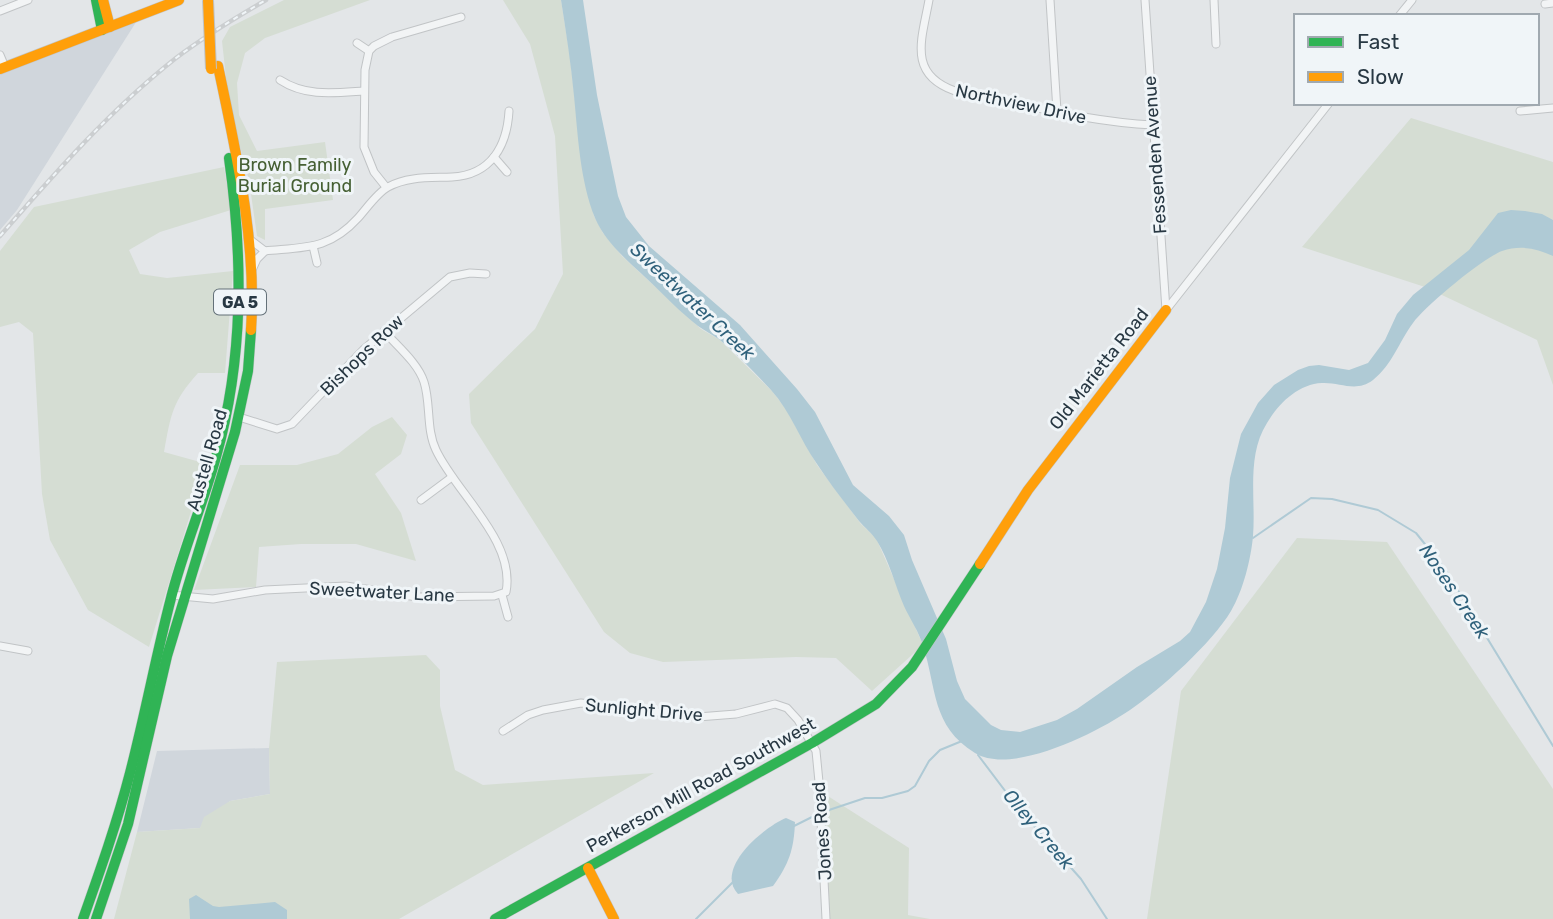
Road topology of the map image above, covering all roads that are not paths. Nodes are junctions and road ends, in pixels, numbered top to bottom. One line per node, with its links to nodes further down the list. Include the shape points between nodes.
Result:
1 (28, 0): 12 (street)
2 (96, 0): 15 (main road)
3 (103, 0): 15 (main road)
4 (179, 0): 15 (main road)
5 (208, 0): 21 (main road, Austell Road / GA 5, bridge)
6 (215, 0): 21 (main road, Austell Road / GA 5)
7 (929, 0): 27 (street, Northview Drive, via 920,56 937,84)
8 (1050, 0): 27 (street)
9 (1145, 0): 29 (street, Fessenden Avenue)
10 (1214, 0): 17 (street)
11 (1412, 0): 13 (street)
12 (0, 11)
13 (1401, 14)
14 (461, 18): 18 (street, via 392,37)
15 (106, 29): 20 (main road)
16 (357, 43): 18 (street)
17 (1216, 44)
18 (369, 51): 23 (street)
19 (0, 55): 20 (street)
20 (2, 68)
21 (215, 68): 33 (main road, Austell Road / GA 5, via 236,153); 45 (main road, Austell Road / GA 5, via 234,186 239,327 216,456)
22 (280, 80): 23 (street, via 315,93)
23 (364, 91): 32 (street, via 364,147)
24 (1327, 105): 39 (street, Old Marietta Road)
25 (1553, 107): 28 (street)
26 (509, 111): 30 (street, via 506,136)
27 (1057, 111): 29 (street, Northview Drive)
28 (1520, 111)
29 (1153, 125): 39 (street, Fessenden Avenue)
30 (494, 157): 31 (street); 32 (street, via 470,174 424,177)
31 (507, 172)
32 (386, 187): 34 (street, via 340,236)
33 (248, 238): 35 (street); 37 (main road, Austell Road / GA 5)
34 (313, 246): 35 (street); 36 (street)
35 (265, 251): 37 (street)
36 (317, 263)
37 (251, 273): 41 (main road, Austell Road / GA 5, via 251,342)
38 (486, 274): 40 (street, Bishops Row, via 450,277)
39 (1166, 310): 50 (main road, Old Marietta Road, via 1028,490)
40 (384, 331): 41 (street, Bishops Row, via 292,424 277,429); 42 (street, via 424,381 431,437)
41 (239, 417): 46 (main road, Austell Road / GA 5)
42 (452, 477): 43 (street); 44 (street, via 498,545 507,588)
43 (421, 500)
44 (502, 595): 46 (street, Sweetwater Lane, via 416,597 346,586 265,590 213,599); 47 (street)
45 (172, 596): 46 (street, Sweetwater Lane); 54 (main road, Austell Road / GA 5, via 130,774)
46 (185, 597): 55 (main road, Austell Road / GA 5, via 128,824)
47 (508, 617)
48 (0, 646): 49 (street)
49 (28, 651)
50 (912, 667): 52 (main road, Perkerson Mill Road Southwest, via 876,704)
51 (503, 731): 52 (street, Sunlight Drive, via 528,715 567,704 698,717 775,704 787,708)
52 (812, 743): 53 (main road, Perkerson Mill Road Southwest); 58 (street, Jones Road, via 819,782)
53 (587, 868): 56 (main road, Perkerson Mill Road Southwest); 57 (main road)
54 (83, 919)
55 (96, 919)
56 (495, 919)
57 (614, 919)
58 (826, 919)

